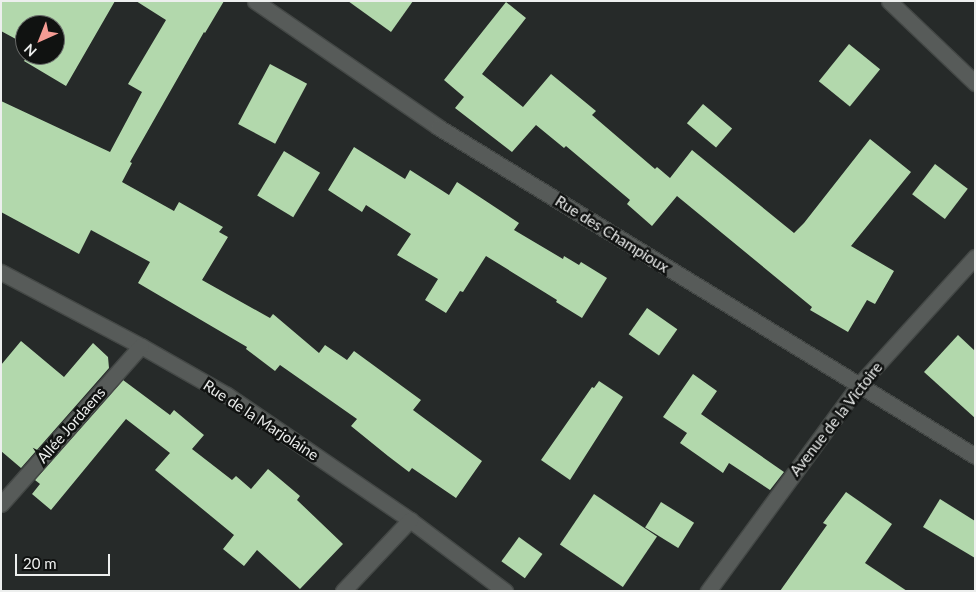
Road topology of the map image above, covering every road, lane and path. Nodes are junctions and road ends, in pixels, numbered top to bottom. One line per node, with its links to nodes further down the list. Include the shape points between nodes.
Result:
1 (255, 1): 7 (street, Rue des Champioux, via 438,127)
2 (888, 1): 3 (street)
3 (975, 83)
4 (975, 257): 7 (street, Avenue de la Victoire)
5 (1, 272): 6 (street, Rue de la Marjolaine)
6 (141, 346): 9 (street, Allée Jordaens); 10 (street, Rue de la Marjolaine, via 228,395)
7 (858, 386): 8 (street, Rue des Champioux); 13 (street, Avenue de la Victoire)
8 (975, 456)
9 (1, 504)
10 (410, 520): 11 (street); 12 (street, Rue de la Marjolaine)
11 (343, 591)
12 (505, 591)
13 (708, 591)

